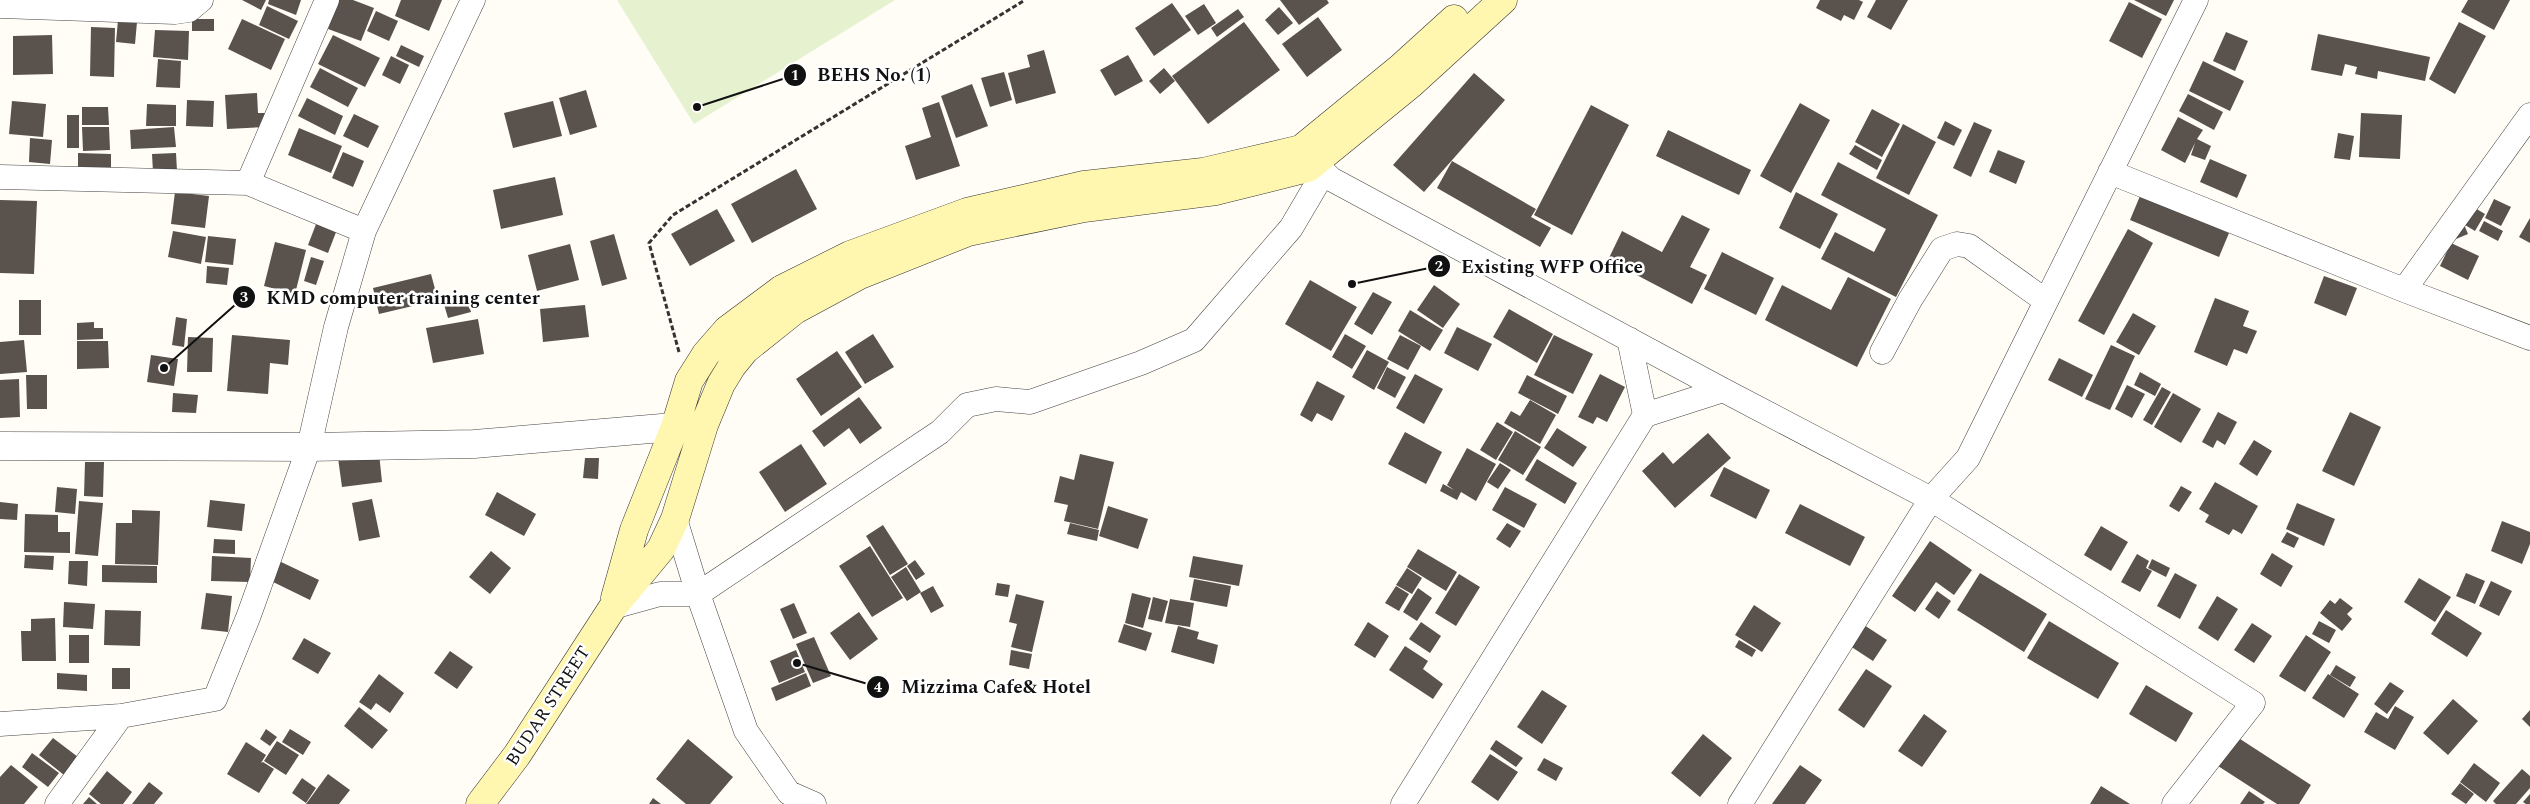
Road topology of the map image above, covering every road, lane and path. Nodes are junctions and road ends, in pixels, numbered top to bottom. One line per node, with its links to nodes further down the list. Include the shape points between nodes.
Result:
1 (201, 0): 8 (street, via 189,10 174,12)
2 (327, 0): 13 (street)
3 (473, 0): 14 (street)
4 (1025, 0): 20 (path, via 673,215 650,243 660,290)
5 (1475, 0): 10 (main road, via 1400,68)
6 (1503, 0): 10 (main road, via 1411,84)
7 (2196, 0): 11 (street)
8 (0, 6)
9 (2530, 115): 15 (street)
10 (1313, 161): 18 (street, via 1331,179); 20 (main road, via 1084,185 967,212 859,252 782,289 727,330); 23 (main road, via 1308,168 1216,190 1084,208 968,232 860,275 795,310 746,350 721,384); 29 (street, via 1291,228 1194,340 1141,363 1030,402 996,399 967,405 940,432)
11 (2110, 172): 15 (street); 16 (street)
12 (0, 177): 13 (street)
13 (248, 183): 14 (street)
14 (364, 231): 26 (street, via 336,326)
15 (2404, 290): 17 (street)
16 (2046, 301): 19 (street, via 1970,246 1957,244 1942,249); 27 (street, via 1968,458)
17 (2530, 338)
18 (1629, 339): 21 (street); 22 (street)
19 (1882, 352)
20 (689, 381): 24 (main road)
21 (1723, 390): 22 (street); 27 (street)
22 (1645, 415): 36 (street)
23 (704, 425): 24 (street); 28 (main road)
24 (675, 426): 26 (street, via 474,444); 30 (main road, via 634,530)
25 (0, 446): 26 (street)
26 (309, 447): 31 (street, via 249,616 215,699)
27 (1931, 499): 37 (street); 38 (street, via 2252,703)
28 (675, 519): 29 (street); 30 (main road, via 661,549)
29 (698, 594): 30 (street, via 660,594); 35 (street, via 746,731 789,793)
30 (613, 607): 34 (main road, BUDAR STREET, via 517,755)
31 (121, 716): 32 (street); 33 (street)
32 (0, 724)
33 (57, 804)
34 (480, 804)
35 (814, 804)
36 (1403, 804)
37 (1740, 804)
38 (2174, 804)

